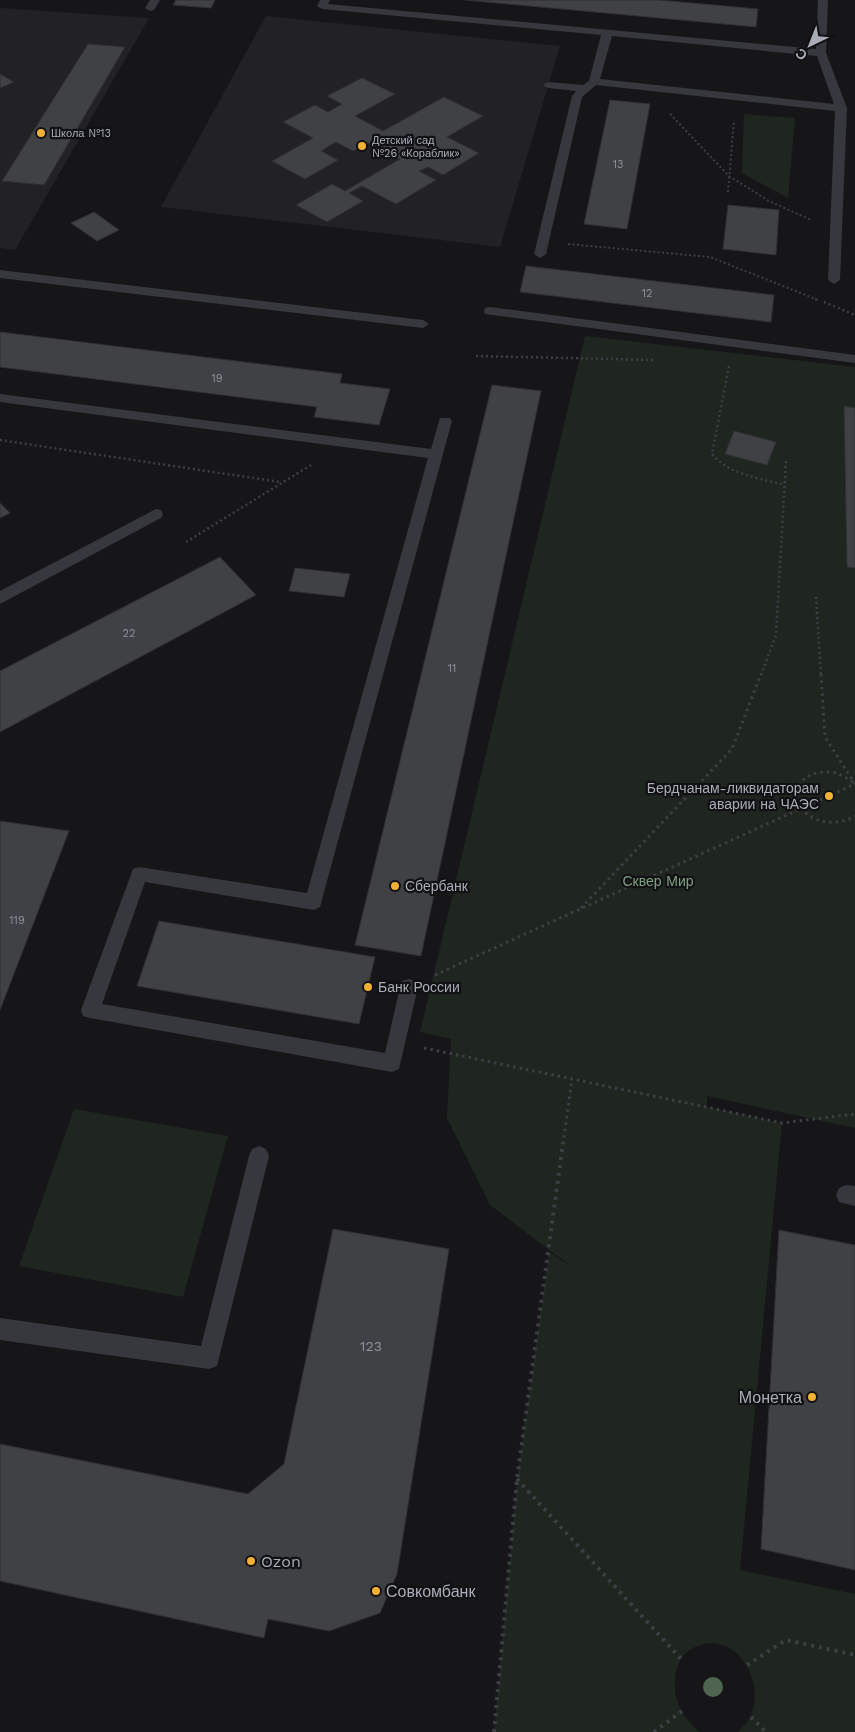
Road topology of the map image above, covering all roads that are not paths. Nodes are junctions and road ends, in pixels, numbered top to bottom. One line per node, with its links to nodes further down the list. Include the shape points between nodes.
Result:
1 (325, 0): 3 (lane, via 322,6)
2 (823, 0): 4 (lane)
3 (607, 34): 4 (lane); 6 (lane)
4 (821, 53): 7 (lane)
5 (548, 85): 6 (lane)
6 (590, 86): 7 (lane, via 646,88); 8 (lane, via 577,96)
7 (841, 108): 10 (lane)
8 (540, 254)
9 (0, 274): 12 (lane)
10 (834, 280)
11 (490, 311): 13 (lane)
12 (423, 324)
13 (855, 358)
14 (0, 398): 16 (lane)
15 (445, 421): 16 (lane)
16 (436, 454): 19 (lane, via 314,902 140,874 90,1010 392,1063)
17 (156, 514): 18 (lane)
18 (0, 598)
19 (409, 987)
20 (259, 1156): 21 (lane, via 209,1358)
21 (0, 1329)

